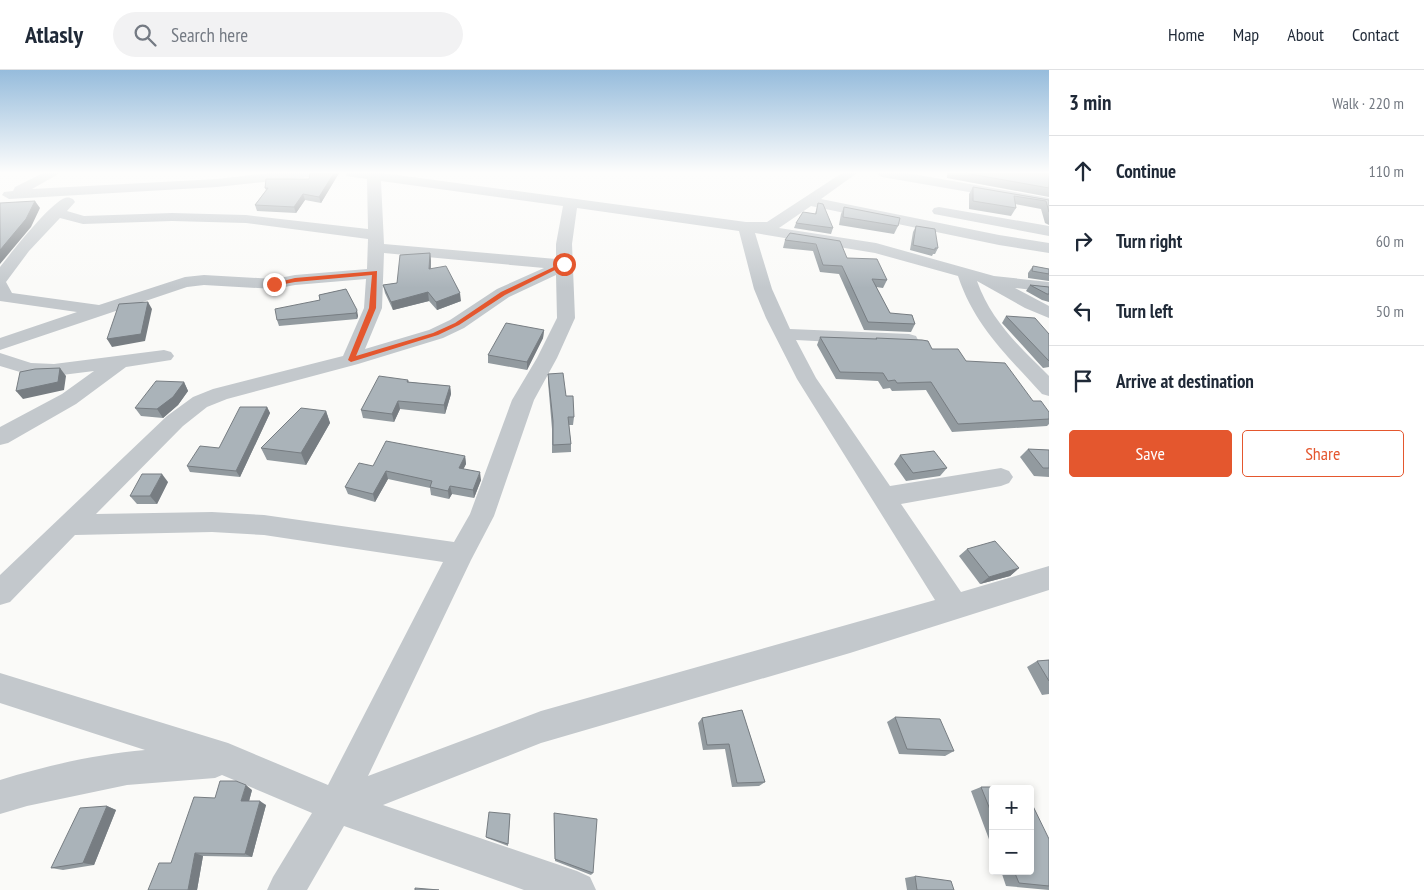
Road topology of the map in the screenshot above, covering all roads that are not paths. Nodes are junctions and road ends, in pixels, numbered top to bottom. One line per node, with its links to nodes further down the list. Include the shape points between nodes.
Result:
1 (375, 211): 12 (street)
2 (570, 211): 15 (street)
3 (631, 211): 10 (street)
4 (792, 211): 10 (street, via 770,226)
5 (863, 211): 9 (street)
6 (919, 211): 9 (street)
7 (941, 211): 11 (street)
8 (56, 212): 12 (street, via 84,220 246,219); 19 (street, via 24,244)
9 (909, 220): 13 (street); 14 (street)
10 (746, 227): 13 (street); 24 (street, via 763,289)
11 (1049, 231)
12 (376, 242): 15 (street); 17 (street)
13 (876, 248): 16 (street)
14 (1049, 248)
15 (564, 264): 29 (street, via 503,293 436,334); 36 (street, via 566,318 523,400 482,516)
16 (964, 272): 18 (street); 31 (street, via 983,315 1003,341)
17 (375, 273): 22 (street, via 274,284 204,280 166,288); 29 (street, via 372,308)
18 (988, 278): 21 (street); 23 (street)
19 (0, 279)
20 (0, 286): 22 (street, via 6,297)
21 (1049, 287)
22 (99, 310): 26 (street)
23 (1049, 313)
24 (783, 334): 25 (street); 34 (street, via 807,379)
25 (922, 340)
26 (0, 344)
27 (164, 356): 30 (street)
28 (0, 359): 30 (street, via 30,369 54,370)
29 (351, 360): 35 (street, via 200,402 175,420)
30 (122, 361): 32 (street, via 69,399)
31 (1045, 380)
32 (0, 438)
33 (1001, 477): 34 (street)
34 (884, 497): 39 (street)
35 (71, 525): 36 (street, via 212,522 264,525); 38 (street)
36 (460, 554): 43 (street)
37 (1049, 578): 39 (street)
38 (0, 593)
39 (955, 607): 43 (street, via 541,727)
40 (0, 688): 41 (street)
41 (228, 760): 42 (street, via 128,768); 43 (street)
42 (0, 797)
43 (336, 806): 44 (street); 45 (street)
44 (286, 890)
45 (577, 890)

